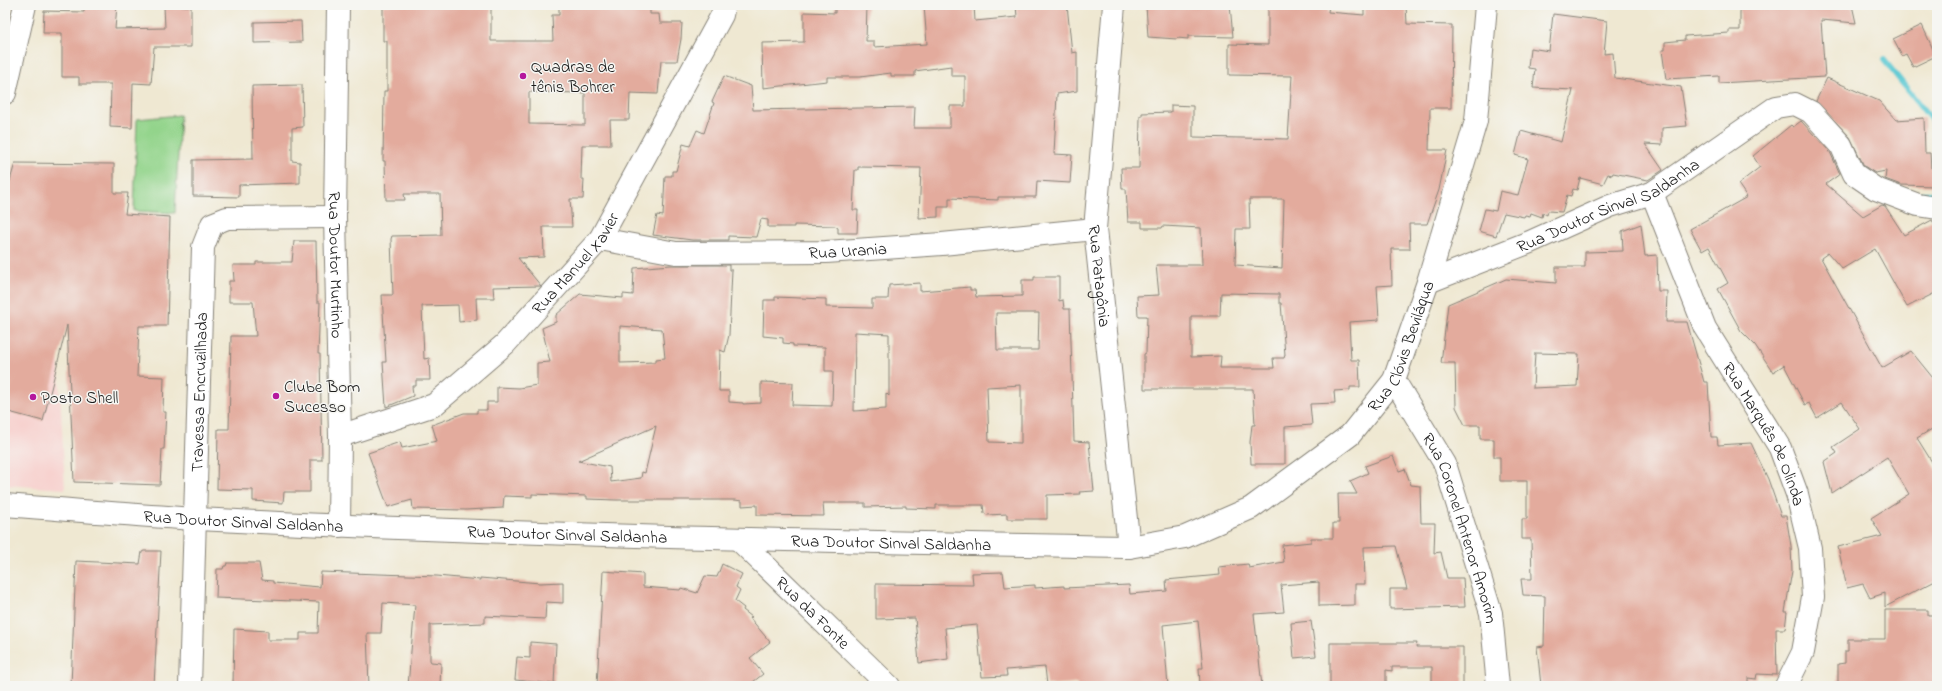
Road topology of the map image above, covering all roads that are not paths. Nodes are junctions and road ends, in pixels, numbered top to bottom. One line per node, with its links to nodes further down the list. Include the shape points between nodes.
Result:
1 (25, 5): 6 (street)
2 (338, 5): 9 (street, Rua Doutor Murtinho)
3 (724, 5): 11 (street, Rua Manuel Xavier, via 722,15)
4 (1114, 5): 10 (street, Rua Patagônia)
5 (1486, 5): 12 (street, Rua Clóvis Beviláqua, via 1476,121)
6 (5, 93)
7 (1652, 193): 8 (street, Rua Doutor Sinval Saldanha, via 1776,107 1795,104 1811,112 1841,145 1854,174 1876,188 1918,205); 12 (street, Rua Doutor Sinval Saldanha, via 1610,206 1530,242); 23 (street, Rua Marquês de Olinda, via 1705,328 1780,448 1797,494 1810,548 1812,597 1803,652)
8 (1937, 208)
9 (335, 217): 14 (street, Rua Doutor Murtinho); 16 (street, Travessa Encruzilhada, via 227,218 212,224 203,247)
10 (1095, 230): 11 (street, Rua Urania, via 826,252 676,253); 19 (street, Rua Patagônia)
11 (600, 239): 14 (street, Rua Manuel Xavier, via 505,344 434,405)
12 (1428, 282): 13 (street, Rua Clóvis Beviláqua)
13 (1394, 380): 19 (street, Rua Clóvis Beviláqua, via 1350,435 1251,508 1185,537); 22 (street, Rua Coronel Antenor Amorim, via 1445,464 1492,612)
14 (340, 436): 17 (street, Rua Doutor Murtinho)
15 (5, 505): 16 (street, Rua Doutor Sinval Saldanha)
16 (194, 519): 17 (street, Rua Doutor Sinval Saldanha); 20 (street, Travessa Encruzilhada)
17 (339, 526): 18 (street, Rua Doutor Sinval Saldanha)
18 (738, 539): 19 (street, Rua Doutor Sinval Saldanha); 21 (street, Rua da Fonte)
19 (1129, 547)
20 (190, 686)
21 (889, 686)
22 (1498, 686)
23 (1786, 686)

